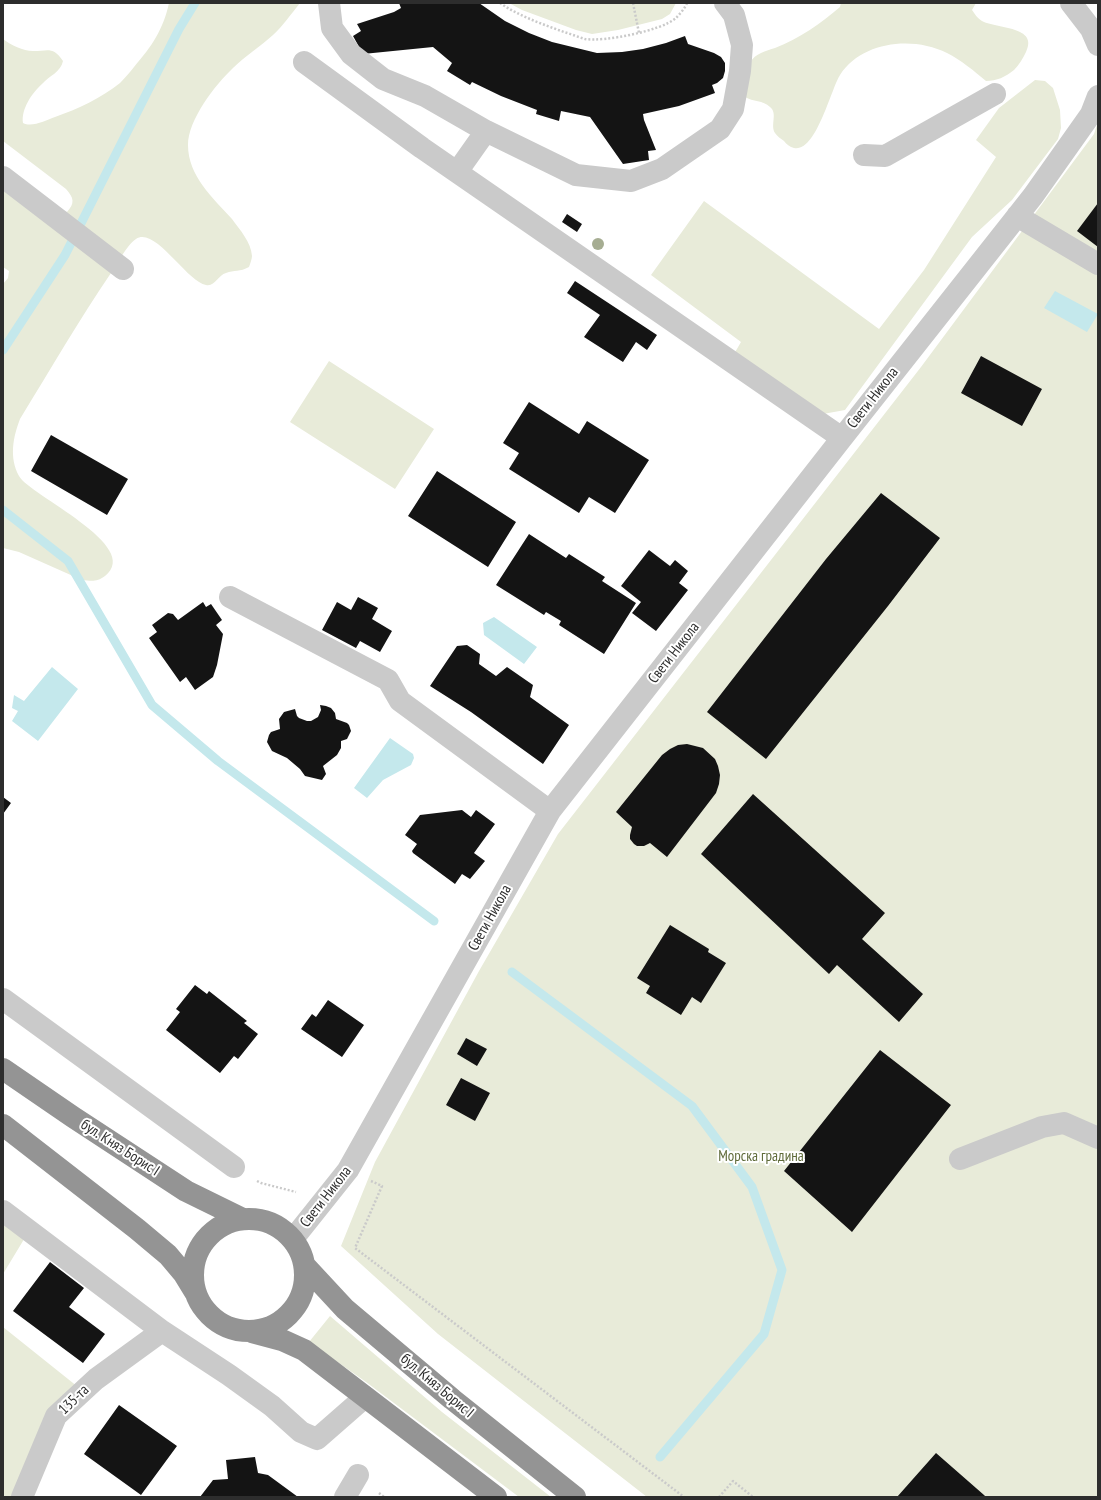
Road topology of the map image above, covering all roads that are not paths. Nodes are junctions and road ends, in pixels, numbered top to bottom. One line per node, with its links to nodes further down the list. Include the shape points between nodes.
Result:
1 (329, 3): 8 (street, via 332,28 351,54 383,79 425,96)
2 (725, 3): 8 (street, via 734,15 742,45 733,109 720,129 662,169 631,181 576,175)
3 (1071, 3): 4 (street, via 1091,29)
4 (1098, 44)
5 (304, 62): 10 (street)
6 (995, 94): 9 (street, via 886,156)
7 (1098, 96): 12 (street, Свети Никола, via 1091,114)
8 (486, 131): 10 (street)
9 (864, 155)
10 (457, 172): 15 (street)
11 (3, 177): 14 (street)
12 (1017, 216): 13 (street); 15 (street, Свети Никола)
13 (1098, 264)
14 (124, 269)
15 (842, 438): 17 (street, Свети Никола)
16 (230, 597): 17 (street, via 388,680 400,701)
17 (550, 811): 26 (street, Свети Никола, via 348,1170)
18 (3, 999): 23 (street)
19 (3, 1069): 25 (highway, бул. Княз Борис I, via 186,1191)
20 (3, 1125): 28 (highway, via 168,1255)
21 (1098, 1138): 22 (street, via 1064,1123 1042,1127)
22 (960, 1159)
23 (234, 1167)
24 (3, 1211): 29 (street)
25 (241, 1218): 26 (highway, via 261,1219 279,1226); 28 (highway, via 225,1223 211,1232 201,1245 194,1261 193,1278)
26 (293, 1238): 27 (highway)
27 (306, 1267): 30 (highway, via 306,1283 293,1312 281,1322 266,1329); 36 (highway, бул. Княз Борис I, via 345,1309)
28 (196, 1294): 30 (highway, via 205,1310 217,1322 234,1329)
29 (162, 1331): 31 (street, via 272,1406 301,1432 317,1439); 33 (street, 135-та, via 96,1379 56,1416)
30 (251, 1331): 31 (highway, via 304,1350)
31 (365, 1397): 35 (highway)
32 (358, 1475): 34 (street)
33 (22, 1497)
34 (345, 1497)
35 (496, 1497)
36 (575, 1497)

